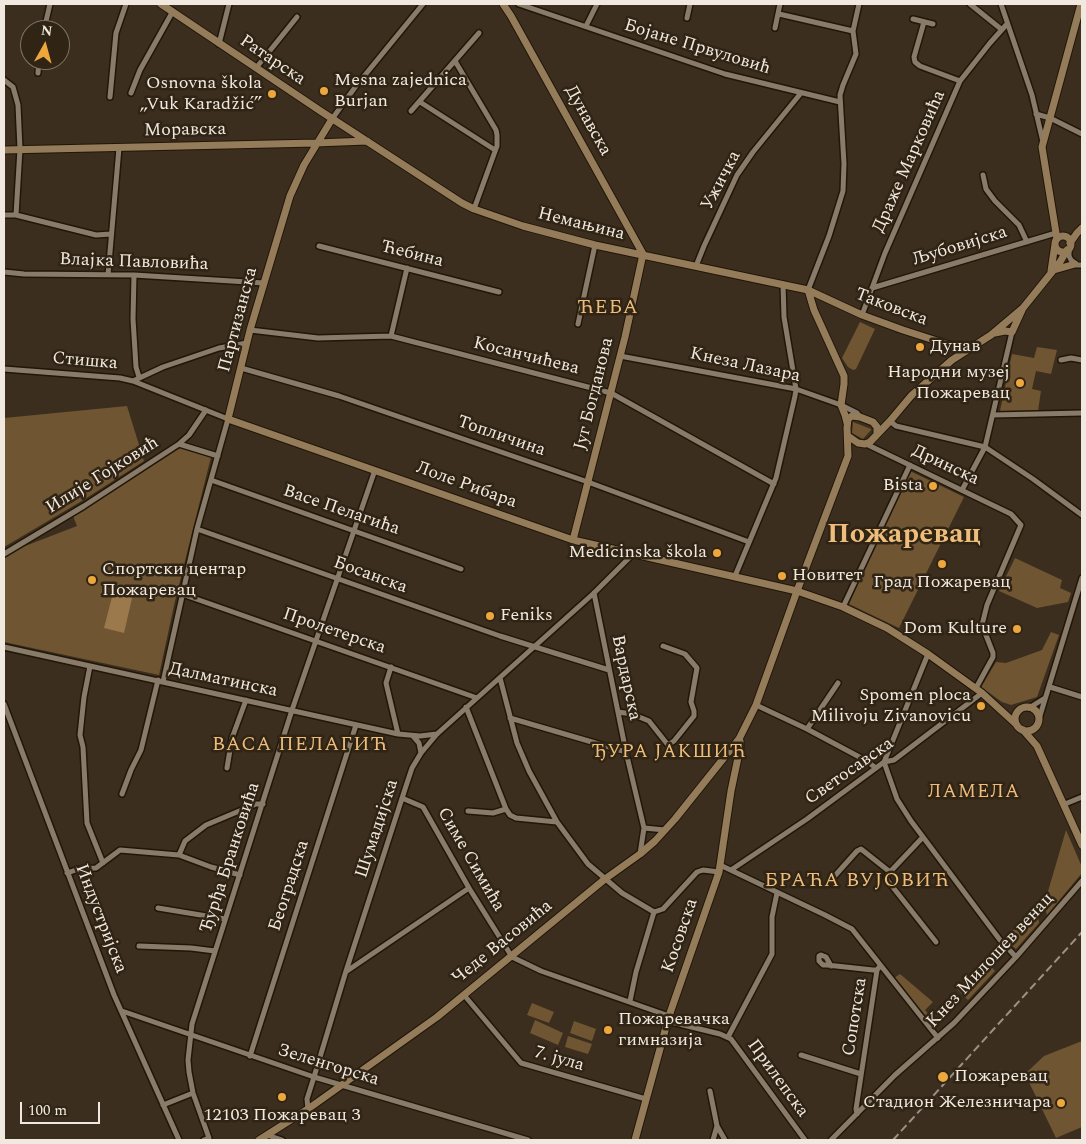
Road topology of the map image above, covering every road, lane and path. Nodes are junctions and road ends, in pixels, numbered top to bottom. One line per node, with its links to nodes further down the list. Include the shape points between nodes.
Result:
1 (50, 4): 20 (street)
2 (126, 4): 38 (street, via 116,33)
3 (161, 4): 15 (street, Ратарска)
4 (229, 4): 29 (street)
5 (423, 4): 44 (street, Партизанска)
6 (504, 4): 64 (street, Дунавска)
7 (519, 4): 24 (street, Бојане Првуловић)
8 (597, 4): 24 (street)
9 (690, 4): 18 (street)
10 (780, 4): 16 (street)
11 (860, 4): 27 (street)
12 (970, 4): 26 (street)
13 (1001, 4): 23 (street)
14 (1081, 4): 43 (street)
15 (173, 11): 29 (street, Ратарска); 36 (street)
16 (779, 14): 25 (street); 27 (street)
17 (297, 17): 31 (street)
18 (687, 18)
19 (913, 19): 21 (street)
20 (46, 20)
21 (924, 22): 22 (street); 35 (street, via 915,62)
22 (933, 24)
23 (1007, 24): 26 (street, Драже Марковића); 42 (street)
24 (586, 26): 37 (street, Бојане Првуловић, via 726,74)
25 (775, 28)
26 (1001, 29): 35 (street, Драже Марковића)
27 (853, 31): 40 (street, via 856,54 842,88)
28 (479, 33): 30 (street)
29 (219, 44): 31 (street, Ратарска)
30 (455, 61): 39 (street); 52 (street, via 496,130)
31 (256, 68): 44 (street, Ратарска)
32 (39, 70): 33 (street)
33 (38, 74)
34 (4, 80): 51 (street, via 13,88 18,105)
35 (960, 81): 74 (street, Драже Марковића)
36 (131, 93)
37 (801, 93): 40 (street, Бојане Првуловић); 66 (street, Ужичка, via 737,175)
38 (110, 97)
39 (420, 102): 41 (street); 52 (street)
40 (840, 102): 75 (street, via 843,191)
41 (411, 111)
42 (1036, 114): 43 (street); 47 (street)
43 (1050, 118): 45 (street); 47 (street)
44 (332, 119): 46 (street, Ратарска); 48 (street, Партизанска)
45 (1082, 134)
46 (367, 141): 48 (street, Моравска); 54 (street, Немањина)
47 (1043, 142): 59 (street)
48 (316, 143): 49 (street, Моравска); 72 (street, Партизанска, via 290,196)
49 (119, 148): 51 (street, Моравска); 58 (street)
50 (4, 150): 51 (street, Моравска)
51 (20, 150): 56 (street)
52 (495, 150): 54 (street)
53 (983, 175): 60 (street, via 986,189 1019,225)
54 (474, 209): 61 (street, Немањина, via 522,226)
55 (4, 215): 56 (street)
56 (16, 215): 58 (street, via 96,236)
57 (1079, 231): 59 (street); 63 (street)
58 (111, 234): 70 (street)
59 (1059, 238): 60 (street, Љубовијска); 63 (street); 63 (street, via 1057,248 1060,251); 68 (street)
60 (1027, 242): 74 (street, Љубовијска)
61 (595, 245): 64 (street, Немањина); 79 (street)
62 (319, 246): 67 (street, Ћебина)
63 (1069, 247): 65 (street, via 1069,256); 68 (street)
64 (643, 255): 66 (street, Немањина); 86 (street, Југ Богданова)
65 (1079, 264): 68 (street)
66 (696, 266): 73 (street, Немањина)
67 (407, 268): 76 (street, Ћебина); 83 (street)
68 (1051, 271): 77 (street)
69 (4, 272): 70 (street, Влајка Павловића)
70 (108, 274): 71 (street, Влајка Павловића)
71 (134, 275): 72 (street, Влајка Павловића); 91 (street, via 133,318)
72 (264, 282): 80 (street, Партизанска)
73 (783, 284): 75 (street, Немањина); 93 (street, via 784,317)
74 (872, 288): 78 (street, Драже Марковића)
75 (808, 290): 78 (street, Таковска); 95 (street, via 844,376)
76 (499, 292)
77 (1023, 308): 81 (street); 82 (street)
78 (862, 315): 85 (street, Таковска)
79 (578, 324)
80 (250, 330): 83 (street, Косанчићева, via 318,338); 84 (street, Партизанска)
81 (1012, 332): 82 (street); 98 (street)
82 (991, 335): 85 (street)
83 (391, 336): 94 (street, Косанчићева)
84 (247, 343): 89 (street, Партизанска); 91 (street, Стишка, via 219,348)
85 (965, 350): 101 (street, via 912,396)
86 (620, 356): 93 (street, Кнеза Лазара); 94 (street, Југ Богданова)
87 (1061, 360): 88 (street)
88 (1082, 360)
89 (241, 368): 100 (street, Партизанска); 114 (street, Топличина, via 339,396)
90 (4, 369): 92 (street, Стишка)
91 (139, 377): 92 (street, Стишка)
92 (133, 381): 96 (street, Лоле Рибара)
93 (796, 389): 95 (street, Кнеза Лазара); 115 (street)
94 (611, 393): 114 (street, Југ Богданова); 115 (street, Косанчићева)
95 (840, 405): 99 (street, Кнеза Лазара); 103 (street)
96 (206, 410): 100 (street, Лоле Рибара); 106 (street, Илије Гојковић)
97 (1082, 413): 98 (street)
98 (993, 415): 108 (street)
99 (860, 417): 102 (street); 103 (street, via 850,417)
100 (228, 419): 109 (street, Партизанска); 112 (street, Лоле Рибара)
101 (890, 421): 102 (street); 104 (street); 108 (street, via 896,426)
102 (873, 422): 104 (street)
103 (847, 425): 105 (street)
104 (877, 434): 107 (street)
105 (848, 436): 107 (street); 110 (street)
106 (179, 444): 109 (street); 123 (street, Илије Гојковић)
107 (865, 444): 110 (street); 111 (street, Дринска)
108 (985, 447): 116 (street); 117 (street)
109 (218, 456): 113 (street, Партизанска)
110 (848, 456): 128 (street)
111 (910, 465): 116 (street, Дринска); 131 (street)
112 (375, 470): 119 (street, Ђурђа Бранковића); 120 (street, Лоле Рибара)
113 (211, 480): 118 (street, Партизанска); 119 (street, Васе Пелагића)
114 (588, 482): 120 (street, Југ Богданова); 121 (street, Топличина)
115 (774, 484): 121 (street)
116 (962, 490): 144 (street, Дринска, via 1011,514 1021,527 982,621 993,658)
117 (1082, 515)
118 (197, 529): 127 (street, Босанска); 130 (street, Партизанска)
119 (354, 530): 124 (street, Васе Пелагића); 127 (street, Ђурђа Бранковића)
120 (573, 540): 122 (street, Лоле Рибара)
121 (748, 542): 125 (street)
122 (634, 553): 125 (street, Лоле Рибара); 129 (street, Шумадијска)
123 (4, 554)
124 (461, 569)
125 (736, 576): 128 (street, Лоле Рибара)
126 (1082, 578): 143 (street)
127 (337, 579): 132 (street, Ђурђа Бранковића); 135 (street, Босанска)
128 (797, 591): 131 (street, Лоле Рибара); 150 (street)
129 (594, 593): 135 (street, Шумадијска); 139 (street, Вардарска)
130 (182, 594): 132 (street, Пролетерска); 141 (street, Партизанска)
131 (843, 607): 136 (street, Лоле Рибара)
132 (316, 641): 138 (street, Пролетерска); 154 (street, Ђурђа Бранковића)
133 (663, 646): 156 (street, via 685,654 696,668 691,702 694,716 668,745 649,721)
134 (4, 647): 137 (street, Далматинска)
135 (533, 648): 139 (street, Босанска); 140 (street, Шумадијска)
136 (928, 654): 144 (street, Лоле Рибара); 171 (street)
137 (90, 666): 141 (street, Далматинска); 189 (street, via 80,735 87,823)
138 (391, 667): 146 (street, Пролетерска); 163 (street, via 386,683)
139 (610, 670): 156 (street, Вардарска)
140 (500, 678): 146 (street, Шумадијска); 157 (street)
141 (160, 681): 148 (street, Далматинска); 175 (street, Партизанска, via 141,750)
142 (838, 683): 161 (street)
143 (1050, 687): 145 (street); 147 (street)
144 (979, 690): 153 (street, Лоле Рибара); 171 (street, Светосавска, via 894,760)
145 (1082, 697)
146 (477, 698): 151 (street, Шумадијска)
147 (1045, 698): 152 (street); 158 (street)
148 (246, 700): 154 (street, Далматинска); 173 (street, via 231,744)
149 (4, 704): 193 (street, Индустријска)
150 (756, 705): 161 (street); 166 (street)
151 (466, 708): 164 (street, Шумадијска); 180 (street)
152 (1029, 708): 155 (street); 158 (street, via 1036,712)
153 (1001, 709): 155 (street); 160 (street, Лоле Рибара)
154 (292, 710): 159 (street, Далматинска); 178 (street, Ђурђа Бранковића)
155 (1019, 710): 160 (street)
156 (618, 712): 168 (street, Вардарска)
157 (510, 718): 168 (street); 182 (street, via 529,771)
158 (1038, 722): 162 (street, via 1032,729); 167 (street)
159 (356, 725): 163 (street, Далматинска); 219 (street, Београдска)
160 (1017, 725): 162 (street)
161 (807, 729): 174 (street)
162 (1023, 730): 167 (street)
163 (398, 734): 165 (street, Далматинска)
164 (437, 734): 165 (street, Далматинска); 169 (street, Шумадијска)
165 (413, 736): 169 (street)
166 (739, 738): 170 (street, Чеде Васовића); 172 (street, Косовска)
167 (1037, 746): 179 (street)
168 (626, 752): 183 (street, Вардарска)
169 (421, 753): 177 (street, Шумадијска)
170 (724, 758): 172 (street); 184 (street, Чеде Васовића)
171 (884, 762): 174 (street, Светосавска); 185 (street, via 897,799)
172 (737, 764): 190 (street, Косовска)
173 (227, 768)
174 (876, 768): 191 (street, Светосавска)
175 (122, 794)
176 (1082, 797): 179 (street)
177 (402, 798): 198 (street, Симе Симића, via 423,807); 210 (street, Шумадијска)
178 (263, 804): 188 (street, via 206,825 185,841); 194 (street, Ђурђа Бранковића)
179 (1064, 804): 186 (street)
180 (506, 809): 181 (street, via 486,814); 182 (street, via 516,818)
181 (468, 811)
182 (557, 822): 196 (street, via 588,864)
183 (644, 828): 184 (street); 187 (street, Вардарска)
184 (665, 830): 187 (street, Чеде Васовића)
185 (922, 837): 192 (street); 207 (street)
186 (1082, 845)
187 (640, 854): 196 (street, Чеде Васовића)
188 (179, 855): 189 (street, via 120,850); 194 (street)
189 (103, 863): 193 (street, via 96,868)
190 (719, 869): 191 (street); 201 (street, via 697,872 663,909); 214 (street, Косовска)
191 (731, 870): 199 (street)
192 (890, 872): 195 (street, via 861,849); 203 (street, via 887,879)
193 (67, 873): 213 (street, Индустријска)
194 (240, 875): 202 (street, Ђурђа Бранковића)
195 (832, 878)
196 (606, 880): 201 (street); 206 (street, Чеде Васовића)
197 (1082, 881): 207 (street, Кнез Милошев венац)
198 (469, 888): 206 (street, Симе Симића); 210 (street)
199 (777, 893): 209 (street, via 852,929); 216 (street, via 772,917 772,954)
200 (158, 908): 202 (street)
201 (654, 912): 212 (street)
202 (225, 919): 205 (street, Ђурђа Бранковића)
203 (936, 942)
204 (139, 946): 205 (street)
205 (215, 951): 215 (street, Ђурђа Бранковића)
206 (512, 957): 211 (street, Чеде Васовића); 212 (street, via 541,971)
207 (1016, 957): 217 (street, Кнез Милошев венац)
208 (831, 966): 209 (street)
209 (878, 968): 217 (street); 220 (street, Сопотска)
210 (346, 971): 221 (street, Шумадијска)
211 (464, 995): 222 (street, Чеде Васовића); 225 (street, 7. јула, via 521,1063)
212 (630, 1001): 214 (street)
213 (122, 1011): 215 (street, Зеленгорска); 226 (street, Индустријска)
214 (668, 1018): 216 (street, Прилепска); 225 (street, Косовска)
215 (190, 1033): 219 (street, Зеленгорска); 224 (street, Ђурђа Бранковића, via 188,1060)
216 (728, 1037): 239 (street, Прилепска)
217 (938, 1038): 228 (street, Кнез Милошев венац)
218 (801, 1055): 220 (street, Сопотска)
219 (250, 1056): 221 (street, Зеленгорска)
220 (861, 1074): 228 (street, Сопотска)
221 (314, 1076): 222 (street, Зеленгорска); 227 (street, Шумадијска, via 307,1099)
222 (342, 1085): 227 (street, Чеде Васовића); 235 (street, Зеленгорска)
223 (710, 1091): 229 (street)
224 (193, 1093): 226 (street); 232 (street, Ђурђа Бранковића, via 209,1138)
225 (646, 1099): 236 (street, Косовска)
226 (163, 1105): 231 (street, Индустријска)
227 (308, 1109): 230 (street, Чеде Васовића)
228 (857, 1114): 240 (street, Кнез Милошев венац)
229 (717, 1126): 237 (street); 238 (street)
230 (267, 1135): 233 (street, Чеде Васовића); 234 (street)
231 (179, 1140)
232 (204, 1140)
233 (259, 1140)
234 (282, 1140)
235 (528, 1140)
236 (635, 1140)
237 (713, 1140)
238 (725, 1140)
239 (805, 1140)
240 (831, 1140)

